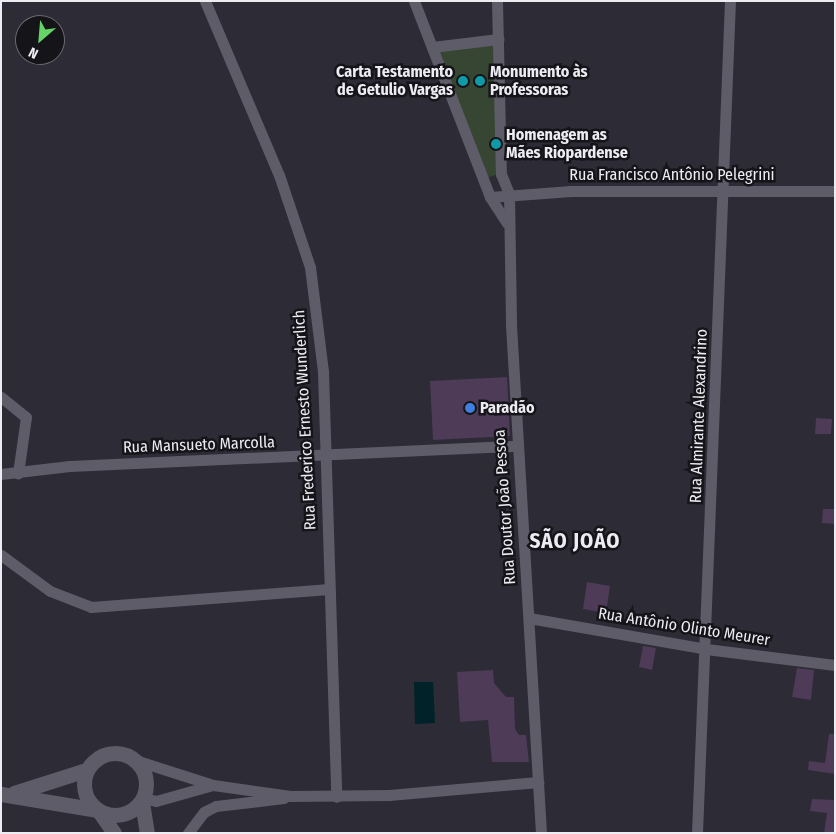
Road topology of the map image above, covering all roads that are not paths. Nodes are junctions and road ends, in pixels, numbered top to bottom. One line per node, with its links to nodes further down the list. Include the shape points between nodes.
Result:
1 (206, 1): 16 (street, Rua Frederico Ernesto Wunderlich, via 290,202 310,267 323,372)
2 (414, 1): 6 (street)
3 (497, 1): 5 (street, Rua Doutor João Pessoa)
4 (730, 1): 9 (street, Rua Almirante Alexandrino)
5 (499, 39): 6 (street); 7 (street, Rua Doutor João Pessoa)
6 (432, 47): 8 (street)
7 (501, 174): 8 (street); 11 (street, Rua Doutor João Pessoa)
8 (483, 180): 12 (street)
9 (724, 191): 10 (street, Rua Francisco Antônio Pelegrini); 11 (street, Rua Francisco Antônio Pelegrini); 22 (street, Rua Almirante Alexandrino)
10 (835, 191)
11 (509, 194): 12 (street, Rua Francisco Antônio Pelegrini); 13 (street, Rua Doutor João Pessoa)
12 (490, 197): 13 (street)
13 (507, 223): 15 (street, Rua Doutor João Pessoa)
14 (1, 397): 17 (street, via 26,417)
15 (518, 446): 16 (street, Rua Mansueto Marcolla); 21 (street, Rua Doutor João Pessoa)
16 (326, 456): 17 (street, Rua Mansueto Marcolla, via 70,466); 20 (street, Rua Frederico Ernesto Wunderlich)
17 (18, 473): 18 (street, Rua Mansueto Marcolla)
18 (1, 474)
19 (1, 555): 20 (street, via 50,591 91,607)
20 (329, 589): 30 (street, Rua Frederico Ernesto Wunderlich)
21 (529, 618): 22 (street, Rua Antônio Olinto Meurer); 26 (street, Rua Doutor João Pessoa)
22 (706, 649): 23 (street, Rua Antônio Olinto Meurer); 37 (street, Rua Almirante Alexandrino)
23 (835, 665)
24 (135, 760): 25 (main road, via 116,753 104,754); 27 (street); 31 (main road, via 146,782)
25 (86, 770): 28 (main road); 32 (main road, via 83,788)
26 (538, 782): 30 (street); 36 (street, Rua Doutor João Pessoa)
27 (213, 785): 29 (street); 31 (street, via 156,801)
28 (6, 794): 32 (main road)
29 (290, 796): 30 (street); 35 (street, via 216,806 204,812)
30 (336, 797)
31 (142, 800): 32 (main road, via 119,815); 34 (main road)
32 (98, 810): 33 (main road)
33 (114, 833)
34 (147, 833)
35 (188, 833)
36 (541, 833)
37 (697, 833)

